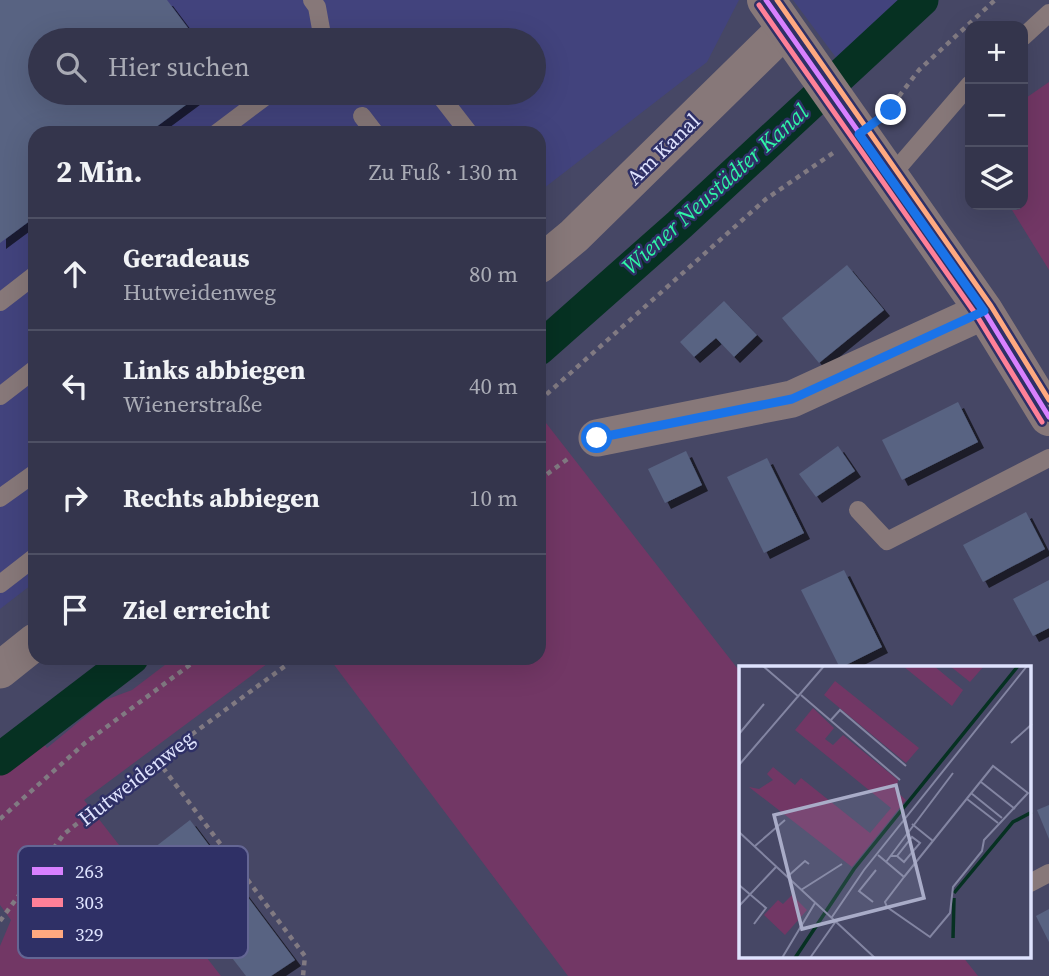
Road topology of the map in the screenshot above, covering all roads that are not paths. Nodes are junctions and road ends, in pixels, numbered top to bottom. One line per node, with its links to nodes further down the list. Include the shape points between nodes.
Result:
1 (312, 0): 3 (lane)
2 (1049, 13): 5 (lane)
3 (321, 28)
4 (786, 29): 13 (street); 14 (street, Am Kanal)
5 (1028, 32)
6 (965, 91): 13 (lane)
7 (254, 105): 10 (lane)
8 (447, 105): 12 (lane)
9 (362, 116): 11 (lane)
10 (226, 126)
11 (370, 126)
12 (464, 126)
13 (890, 177): 17 (street)
14 (546, 259)
15 (28, 280): 16 (lane)
16 (0, 302)
17 (984, 311): 20 (street); 21 (street, via 792,399)
18 (28, 374): 19 (lane)
19 (0, 396)
20 (1049, 417)
21 (597, 438)
22 (1049, 458): 25 (lane, via 887,541)
23 (28, 478): 24 (lane)
24 (0, 498)
25 (858, 510)
26 (28, 563): 27 (lane)
27 (0, 584)
28 (28, 648): 29 (street)
29 (0, 670)
30 (1049, 873): 31 (lane)
31 (1032, 882)

